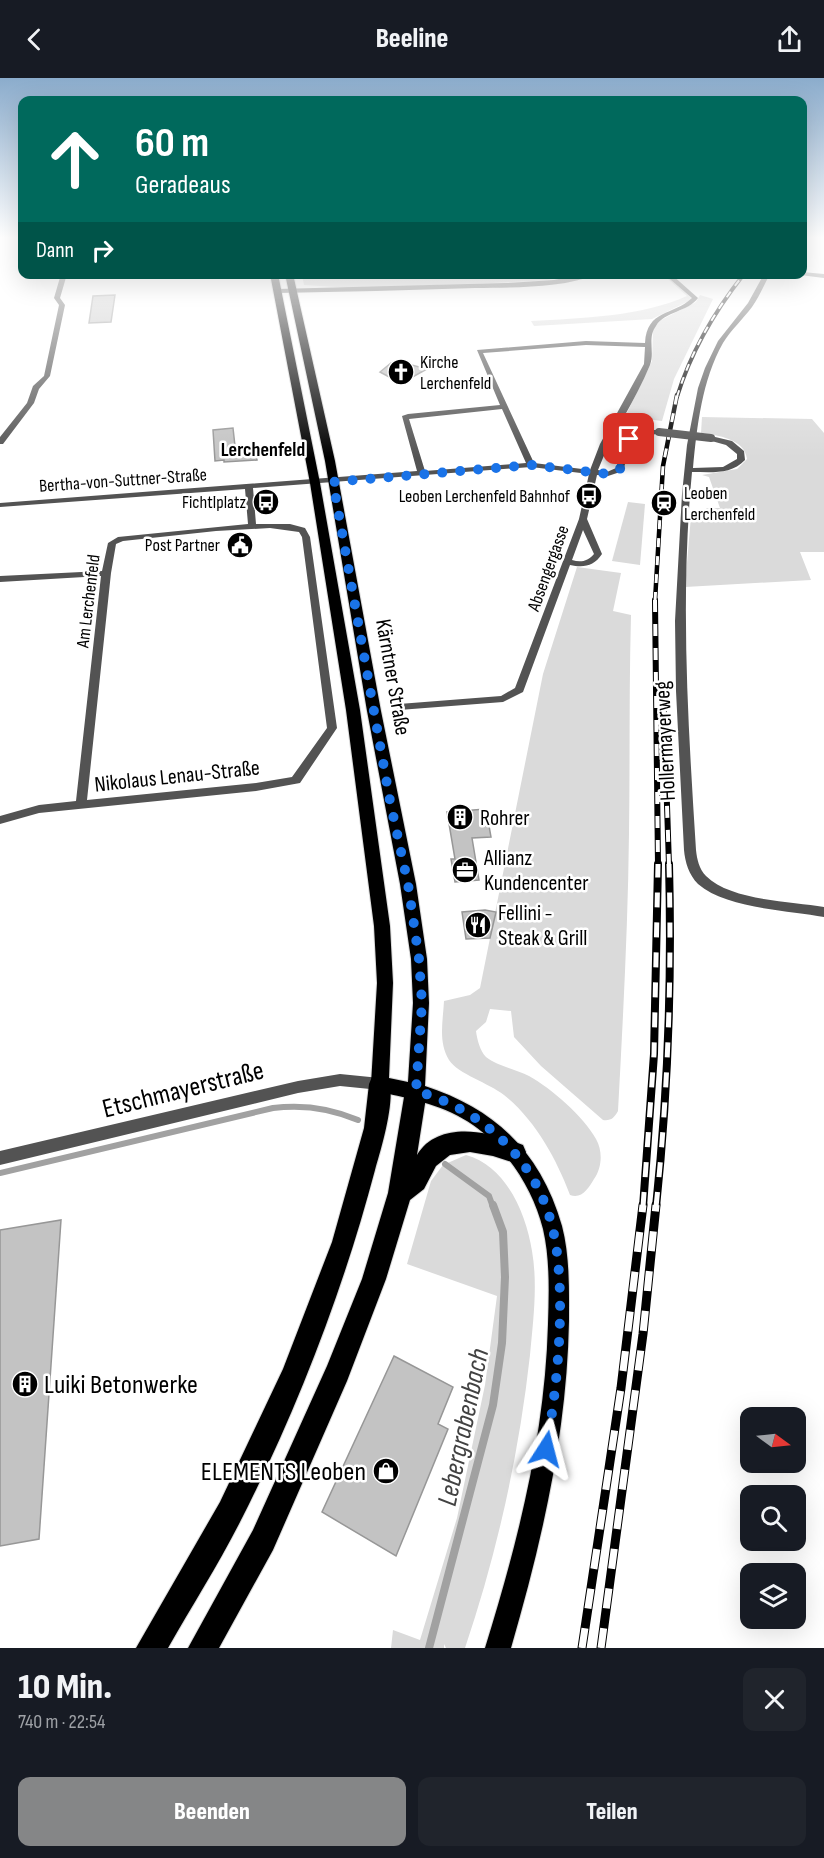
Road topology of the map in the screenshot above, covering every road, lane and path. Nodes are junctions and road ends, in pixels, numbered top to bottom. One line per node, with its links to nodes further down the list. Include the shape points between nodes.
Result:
1 (61, 311): 8 (street, via 47,376)
2 (281, 311): 14 (main road, Kärntner Straße)
3 (299, 311): 13 (main road, Kärntner Straße)
4 (675, 311): 6 (street, Absengergasse, via 653,323)
5 (745, 311): 10 (street, Hollermayerweg, via 721,341 708,368 696,415)
6 (650, 345): 7 (street, via 586,343 479,351); 11 (street, Absengergasse, via 647,364 604,444)
7 (505, 407): 9 (street); 12 (street, via 405,418)
8 (0, 442)
9 (531, 465): 11 (street); 12 (street)
10 (690, 470): 11 (street, bridge, via 734,466 741,460 741,453 734,446 711,438 643,433 629,439 620,469 608,474); 26 (street, Hollermayerweg, via 680,630 691,859 702,880 725,892)
11 (593, 473): 17 (street, Absengergasse)
12 (422, 474): 13 (street)
13 (333, 482): 14 (street); 28 (main road, Kärntner Straße, via 419,959 422,1003)
14 (315, 483): 15 (street); 27 (main road, Kärntner Straße, via 382,926 386,983)
15 (249, 487): 16 (street, Bertha-von-Suttner-Straße); 18 (street)
16 (0, 506)
17 (583, 519): 19 (street, Absengergasse); 19 (street, via 598,554 584,564)
18 (252, 527): 20 (street, Am Lerchenfeld, via 119,540 111,544); 23 (street, Am Lerchenfeld, via 291,526 305,532)
19 (568, 561): 22 (street, Absengergasse, via 519,690 503,699)
20 (106, 573): 21 (street); 24 (street, Am Lerchenfeld)
21 (0, 579)
22 (399, 707)
23 (332, 728): 24 (street, Nikolaus Lenau-Straße, via 303,772 291,782)
24 (81, 804): 25 (street, Nikolaus Lenau-Straße, via 39,809)
25 (0, 820)
26 (824, 912)
27 (380, 1084): 28 (main road); 30 (street, Etschmayerstraße, via 339,1080 298,1087); 32 (highway, via 375,1128 344,1242 294,1375 230,1512)
28 (416, 1091): 29 (main road, via 465,1110 492,1128); 31 (highway)
29 (515, 1152): 31 (highway, via 475,1142 444,1147 429,1156 418,1180); 34 (main road, via 535,1182 551,1222 558,1274 559,1336 549,1429 517,1589)
30 (0, 1158)
31 (400, 1193): 33 (highway, via 374,1279 338,1372 263,1540)
32 (151, 1648)
33 (203, 1648)
34 (498, 1648)

